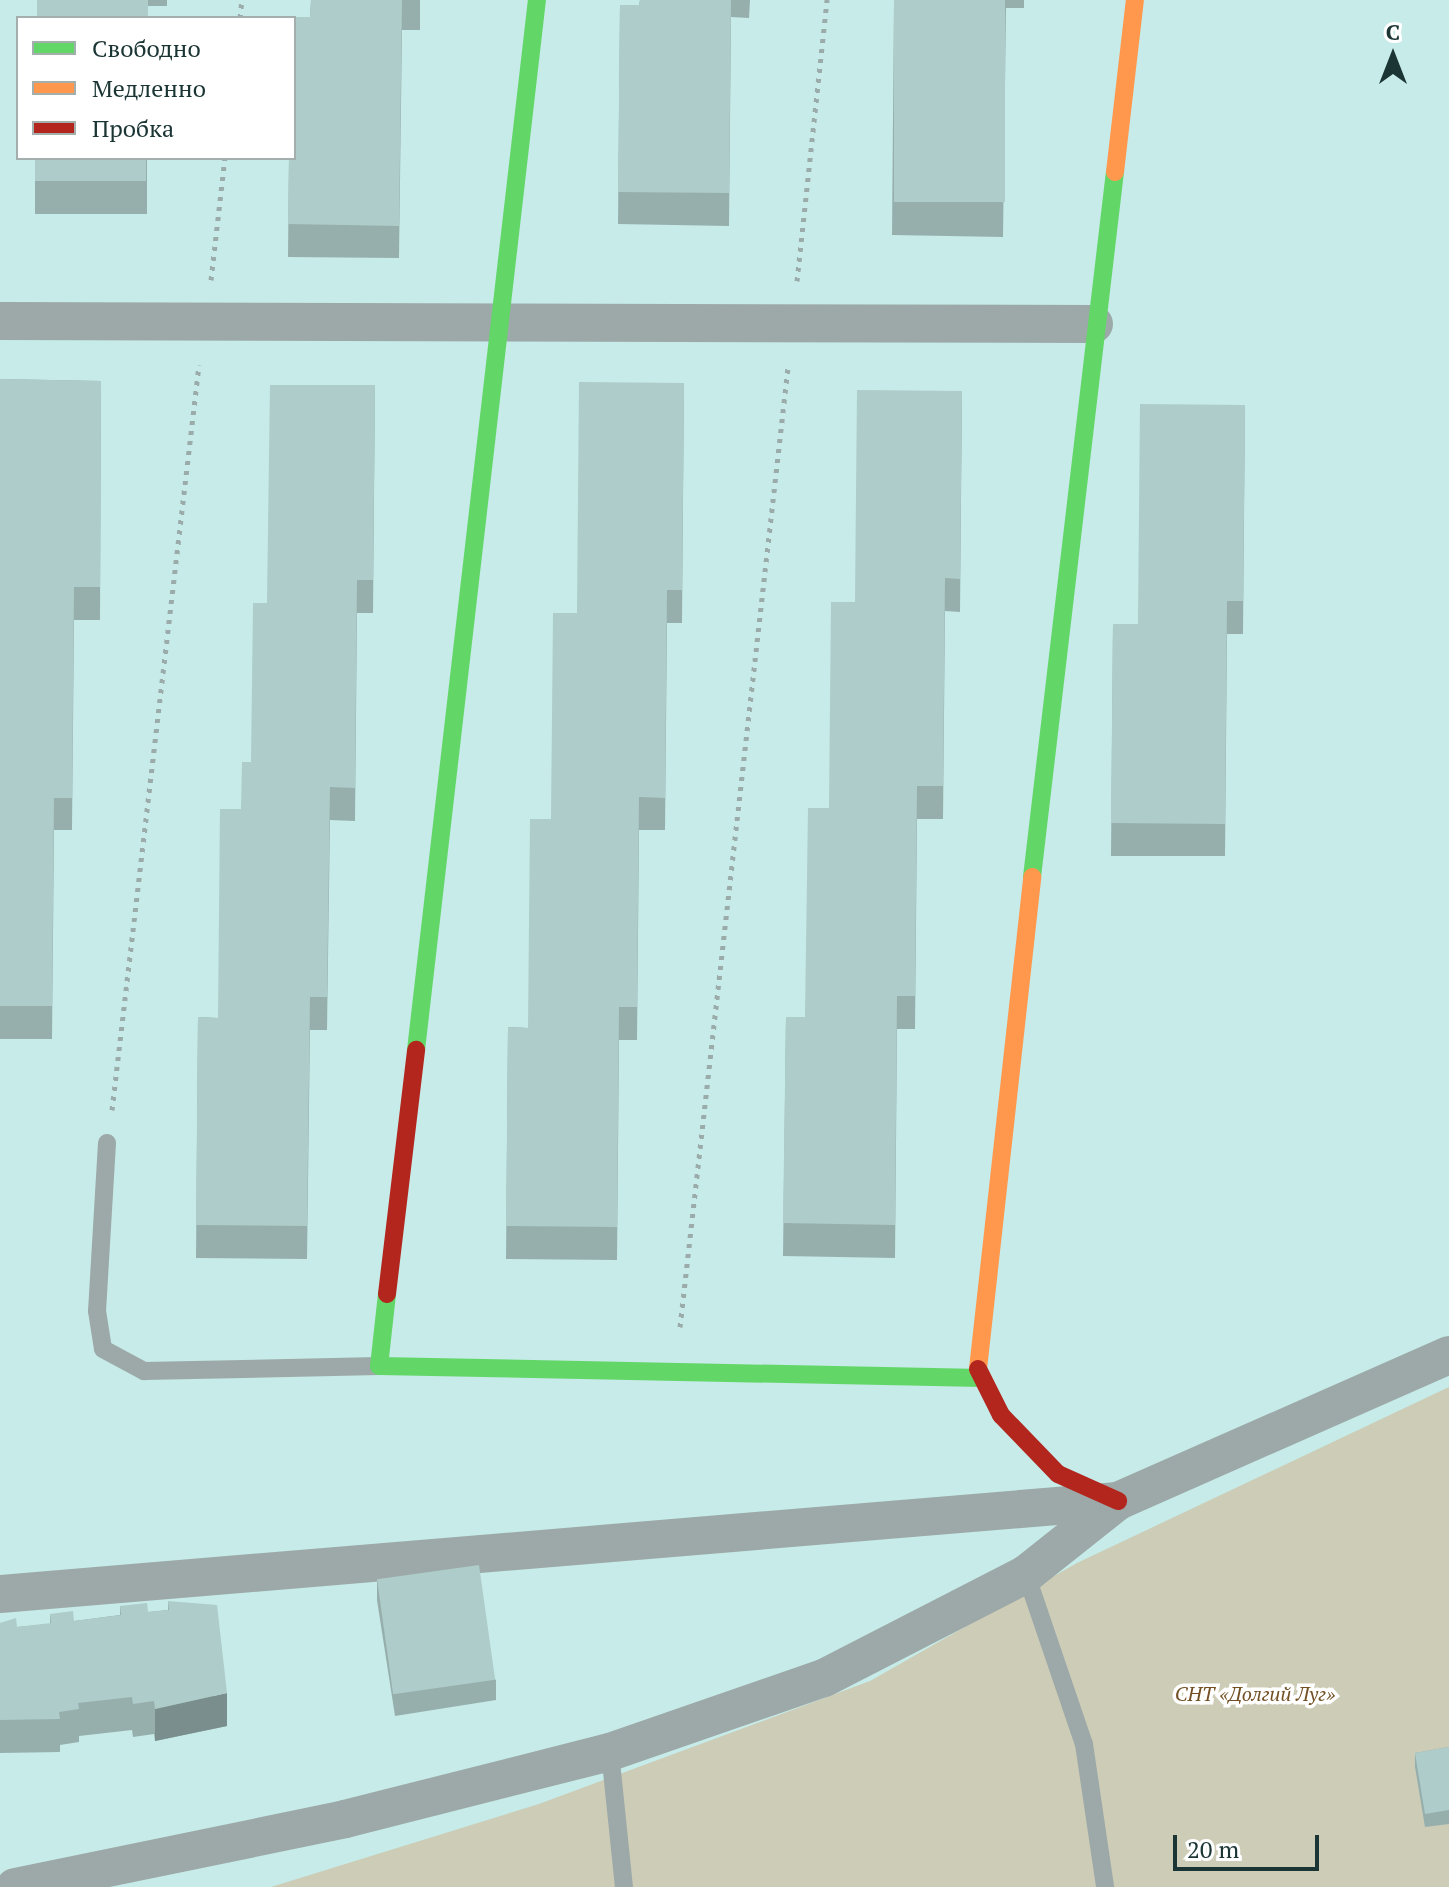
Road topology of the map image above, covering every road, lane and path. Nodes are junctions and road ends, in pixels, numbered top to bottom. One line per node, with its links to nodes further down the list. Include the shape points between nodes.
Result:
1 (537, 0): 7 (street)
2 (827, 0): 8 (path)
3 (1135, 0): 9 (street)
4 (225, 160): 6 (path)
5 (0, 321): 6 (street)
6 (204, 322): 7 (street); 10 (path)
7 (502, 323): 8 (street); 12 (street)
8 (793, 323): 9 (street); 13 (path)
9 (1094, 324): 14 (street, via 975,1363)
10 (107, 1143): 12 (lane, via 97,1311 103,1349 144,1371)
11 (1449, 1355): 15 (street)
12 (379, 1366): 13 (street)
13 (675, 1372): 14 (street)
14 (982, 1378): 15 (street, via 1001,1415 1058,1474)
15 (1118, 1501): 16 (street); 17 (street)
16 (1026, 1574): 18 (street, via 824,1678); 22 (lane, via 1084,1744)
17 (0, 1594)
18 (610, 1752): 19 (street); 21 (lane)
19 (138, 1872): 20 (street)
20 (15, 1887)
21 (624, 1887)
22 (1105, 1887)

